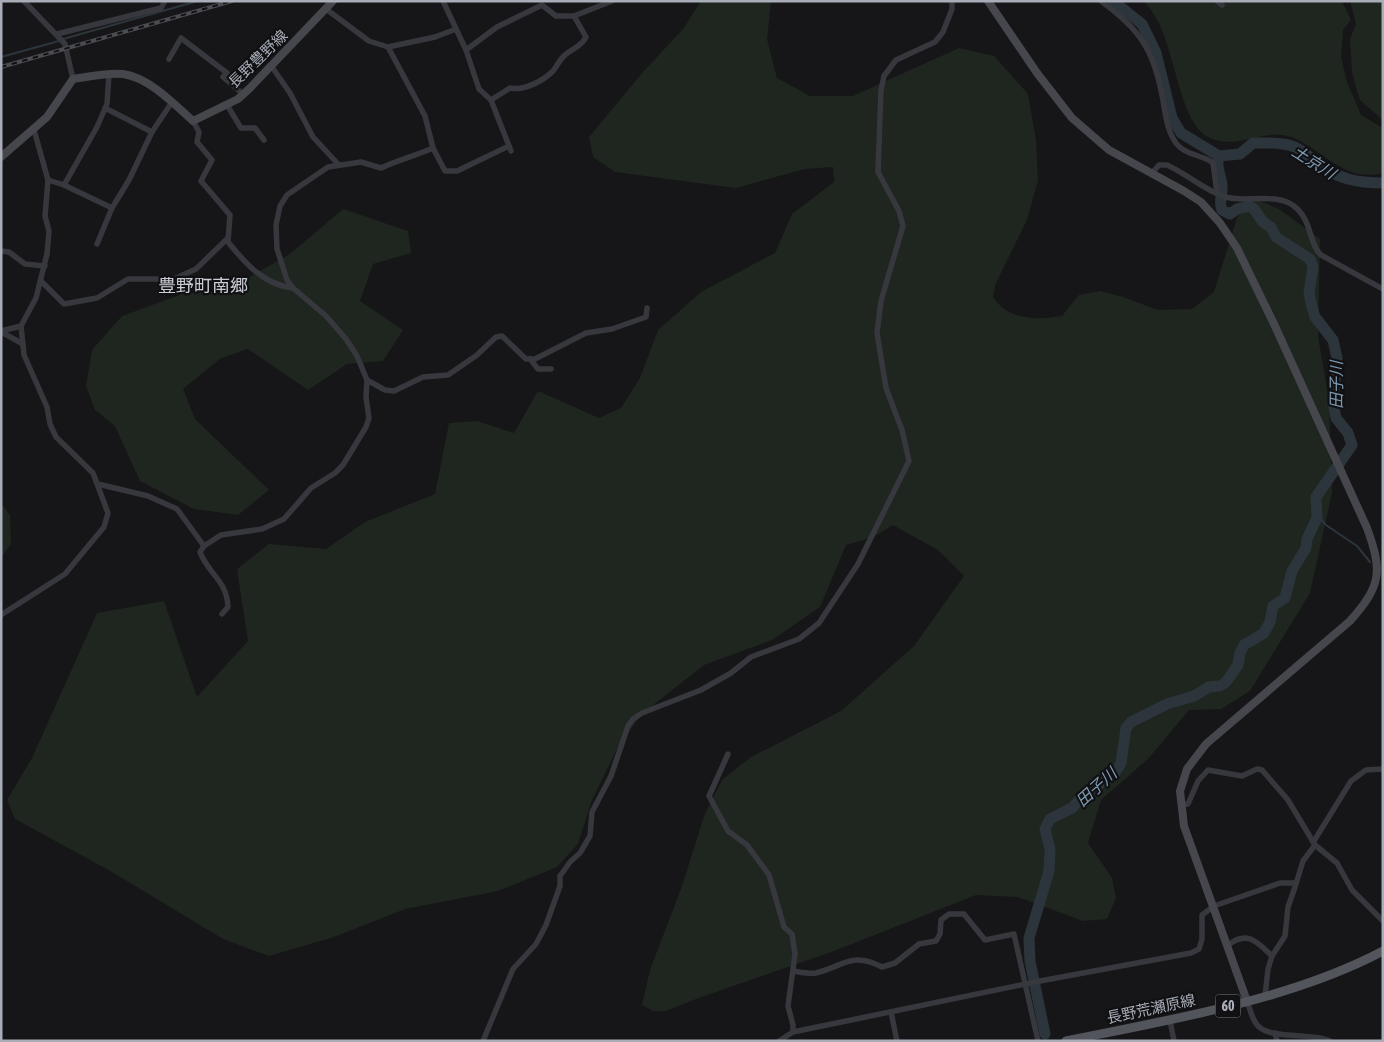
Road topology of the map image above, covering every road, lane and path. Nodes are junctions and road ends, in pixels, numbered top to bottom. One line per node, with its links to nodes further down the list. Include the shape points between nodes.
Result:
1 (24, 1): 12 (street)
2 (164, 1): 12 (street, via 161,8)
3 (333, 1): 9 (street, 長野豊野線)
4 (443, 1): 11 (street)
5 (612, 1): 10 (street)
6 (952, 1): 72 (street, via 943,32 935,42 896,60 884,76 881,90 878,172 903,226 881,301 877,333 886,388 902,430 908,461 858,564 819,623 799,638 751,657 701,690 642,714 628,726 612,776 592,812 592,826 586,843 560,876 560,886 546,925 536,944 513,969)
7 (988, 1): 31 (street, via 1072,118 1108,150)
8 (1101, 1): 34 (street, via 1133,26 1145,42 1160,82 1168,127 1174,141 1196,157 1213,163)
9 (326, 9): 13 (street, via 369,41); 16 (street, 長野豊野線)
10 (574, 16): 14 (street, via 556,16 542,5 497,26); 20 (street, via 586,37 582,44 531,86 510,88)
11 (456, 29): 13 (street, via 435,38); 14 (street)
12 (58, 35): 18 (street, via 66,44)
13 (388, 47): 28 (street, via 425,116)
14 (466, 50): 20 (street, via 479,89)
15 (169, 59): 19 (street, via 181,38 228,73 223,77)
16 (272, 67): 19 (street, 長野豊野線); 30 (street, via 313,137)
17 (109, 74): 18 (street); 21 (street, via 132,77); 23 (street)
18 (73, 79): 25 (street, via 48,117)
19 (243, 94): 22 (street, 長野豊野線)
20 (491, 100): 28 (street, via 510,148 457,171 445,171)
21 (172, 102): 24 (street); 26 (street)
22 (227, 105): 24 (street, 長野豊野線); 27 (street, via 241,128 255,128)
23 (105, 108): 26 (street); 33 (street)
24 (193, 121): 36 (street, via 199,132 197,142 212,160 201,181 230,215)
25 (34, 130): 29 (street); 32 (street)
26 (152, 132): 35 (street)
27 (264, 140)
28 (433, 148): 30 (street, via 381,168 361,162)
29 (1, 157)
30 (338, 164): 41 (street, via 296,187 280,206 276,225 277,249 287,280)
31 (1151, 174): 34 (street, via 1159,165 1167,165); 56 (street, via 1201,202 1237,248 1368,528 1376,554 1377,574 1373,591 1350,621 1206,744 1187,769 1180,791)
32 (48, 180): 33 (street); 39 (street, via 45,216 49,231)
33 (64, 185): 35 (street)
34 (1218, 194): 42 (street, via 1276,200 1294,206 1310,226 1317,252)
35 (112, 208): 37 (street)
36 (228, 238): 40 (street, via 196,269 174,279 128,279 97,298 64,304); 41 (street, via 245,264 269,280)
37 (97, 244)
38 (1, 251): 39 (street, via 9,252 25,264)
39 (44, 266): 40 (street)
40 (41, 281): 44 (street, via 31,310)
41 (293, 288): 49 (street, via 346,339)
42 (1383, 289)
43 (647, 308): 47 (street, via 646,317 612,329 586,332 534,360)
44 (21, 326): 45 (street); 46 (street)
45 (1, 331): 46 (street)
46 (23, 344): 50 (street, via 27,366 46,402 56,437 89,468)
47 (530, 359): 48 (street, via 538,369); 49 (street, via 502,336 496,337 477,356 448,375 423,377 394,390 385,390)
48 (551, 369)
49 (367, 380): 51 (street, via 369,418 366,428 335,473 319,481 290,515 272,526 230,532)
50 (98, 484): 51 (street, via 148,496 178,509); 53 (street, via 108,513 104,527 65,574)
51 (204, 546): 52 (street, via 200,552 202,558 223,584 227,598 228,607)
52 (222, 614)
53 (1, 616)
54 (728, 754): 64 (street, via 710,796 728,831 747,845 769,875 784,927 792,934 795,954)
55 (1383, 770): 57 (street, via 1366,770 1351,781)
56 (1181, 805): 57 (street, via 1188,804 1198,781 1208,770 1242,776 1257,769 1267,774 1288,800); 59 (street, via 1184,826)
57 (1314, 843): 58 (street, via 1303,861); 60 (street, via 1337,863 1352,890)
58 (1296, 883): 59 (street, via 1280,883); 63 (street, via 1288,907 1285,936)
59 (1214, 906): 61 (street); 65 (street, via 1202,915 1202,939 1199,949 1191,953)
60 (1383, 921)
61 (1228, 945): 63 (street, via 1240,938 1254,940); 67 (street)
62 (1383, 951): 66 (main road, 長野荒瀬原線 / 60, via 1358,965)
63 (1272, 956): 66 (street)
64 (792, 971): 65 (street, via 814,973 842,962 866,959 882,967 895,963 919,944 936,941 941,920 949,914 964,914 985,940 1014,934); 70 (street, via 788,1006)
65 (1027, 984): 68 (street); 75 (street)
66 (1265, 996): 67 (main road, 長野荒瀬原線 / 60)
67 (1247, 1001): 69 (main road, 長野荒瀬原線 / 60); 71 (street, via 1258,1026)
68 (891, 1012): 70 (street); 74 (street)
69 (1170, 1020): 76 (main road, 長野荒瀬原線 / 60); 77 (street)
70 (793, 1032): 73 (street)
71 (1275, 1033): 78 (street); 79 (street, via 1322,1037)
72 (482, 1041)
73 (778, 1041)
74 (897, 1041)
75 (1038, 1041)
76 (1066, 1041)
77 (1174, 1041)
78 (1277, 1041)
79 (1330, 1041)

